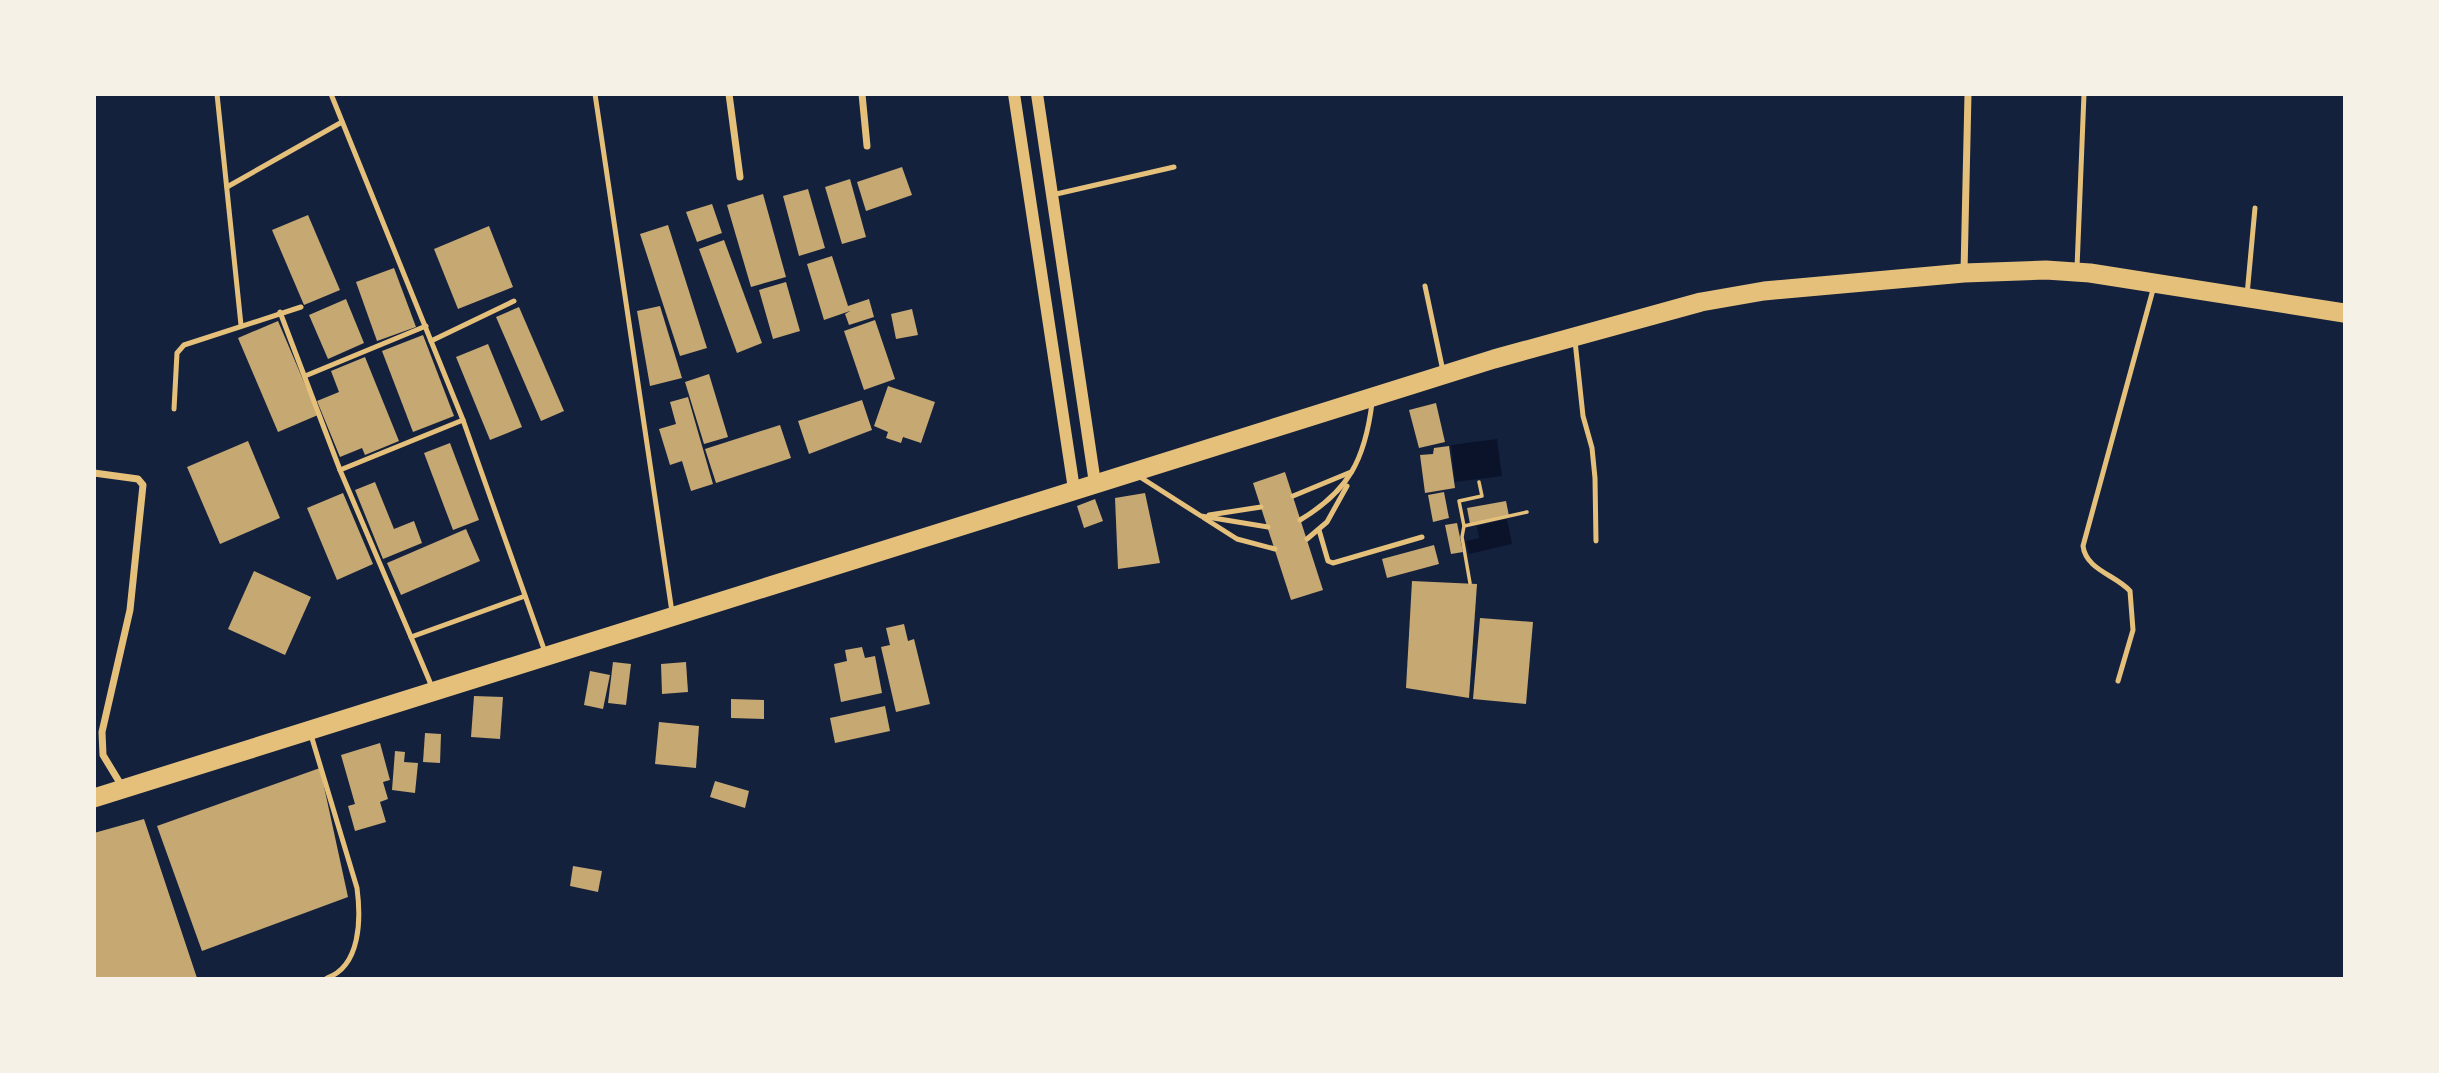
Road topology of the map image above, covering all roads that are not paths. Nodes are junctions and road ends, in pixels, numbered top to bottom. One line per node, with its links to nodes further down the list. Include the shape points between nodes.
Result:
1 (217, 94): 14 (lane)
2 (331, 94): 10 (lane)
3 (595, 94): 52 (lane)
4 (729, 94): 13 (street)
5 (862, 94): 11 (street)
6 (1014, 94): 40 (street)
7 (1037, 94): 15 (street)
8 (1968, 94): 18 (street)
9 (2084, 94): 17 (lane)
10 (342, 122): 14 (lane); 27 (lane)
11 (867, 146)
12 (1174, 167): 15 (lane)
13 (740, 177)
14 (227, 187): 26 (lane)
15 (1052, 195): 39 (street)
16 (2255, 208): 21 (lane)
17 (2076, 271): 18 (highway); 19 (highway)
18 (1964, 273): 28 (highway, via 1741,294)
19 (2155, 284): 21 (highway); 55 (lane, via 2083,546 2098,569 2130,591 2133,630)
20 (1425, 286): 30 (lane)
21 (2246, 298): 24 (highway)
22 (514, 301): 29 (lane)
23 (301, 307): 25 (lane)
24 (2344, 309)
25 (280, 312): 26 (lane); 31 (lane)
26 (242, 325): 33 (lane, via 184,345 177,353)
27 (426, 326): 29 (lane); 31 (lane)
28 (1574, 335): 30 (highway); 49 (lane, via 1583,416 1592,448)
29 (431, 341): 34 (lane)
30 (1444, 374): 32 (highway)
31 (304, 376): 35 (lane)
32 (1373, 397): 36 (lane); 37 (highway)
33 (174, 409)
34 (463, 420): 35 (lane); 51 (lane)
35 (340, 470): 53 (lane)
36 (1354, 471): 41 (lane); 44 (lane, via 1336,495); 46 (lane)
37 (1131, 472): 39 (highway); 43 (lane)
38 (94, 473): 58 (street, via 138,479 143,485 130,610 102,732 103,755)
39 (1095, 483): 40 (highway)
40 (1074, 489): 52 (highway)
41 (1293, 496)
42 (1261, 507): 43 (lane)
43 (1201, 516): 45 (lane); 50 (lane, via 1237,539)
44 (1300, 520)
45 (1268, 527)
46 (1319, 530): 47 (lane, via 1328,561 1333,563); 48 (lane)
47 (1422, 537)
48 (1307, 539)
49 (1596, 541)
50 (1275, 550)
51 (525, 596): 53 (lane); 54 (lane)
52 (673, 615): 54 (highway)
53 (411, 637): 56 (lane)
54 (546, 655): 56 (highway)
55 (2118, 681)
56 (434, 690): 57 (highway)
57 (309, 730): 58 (highway); 60 (lane, via 359,907 351,955 337,975)
58 (124, 788): 59 (highway)
59 (94, 797)
60 (327, 978)

